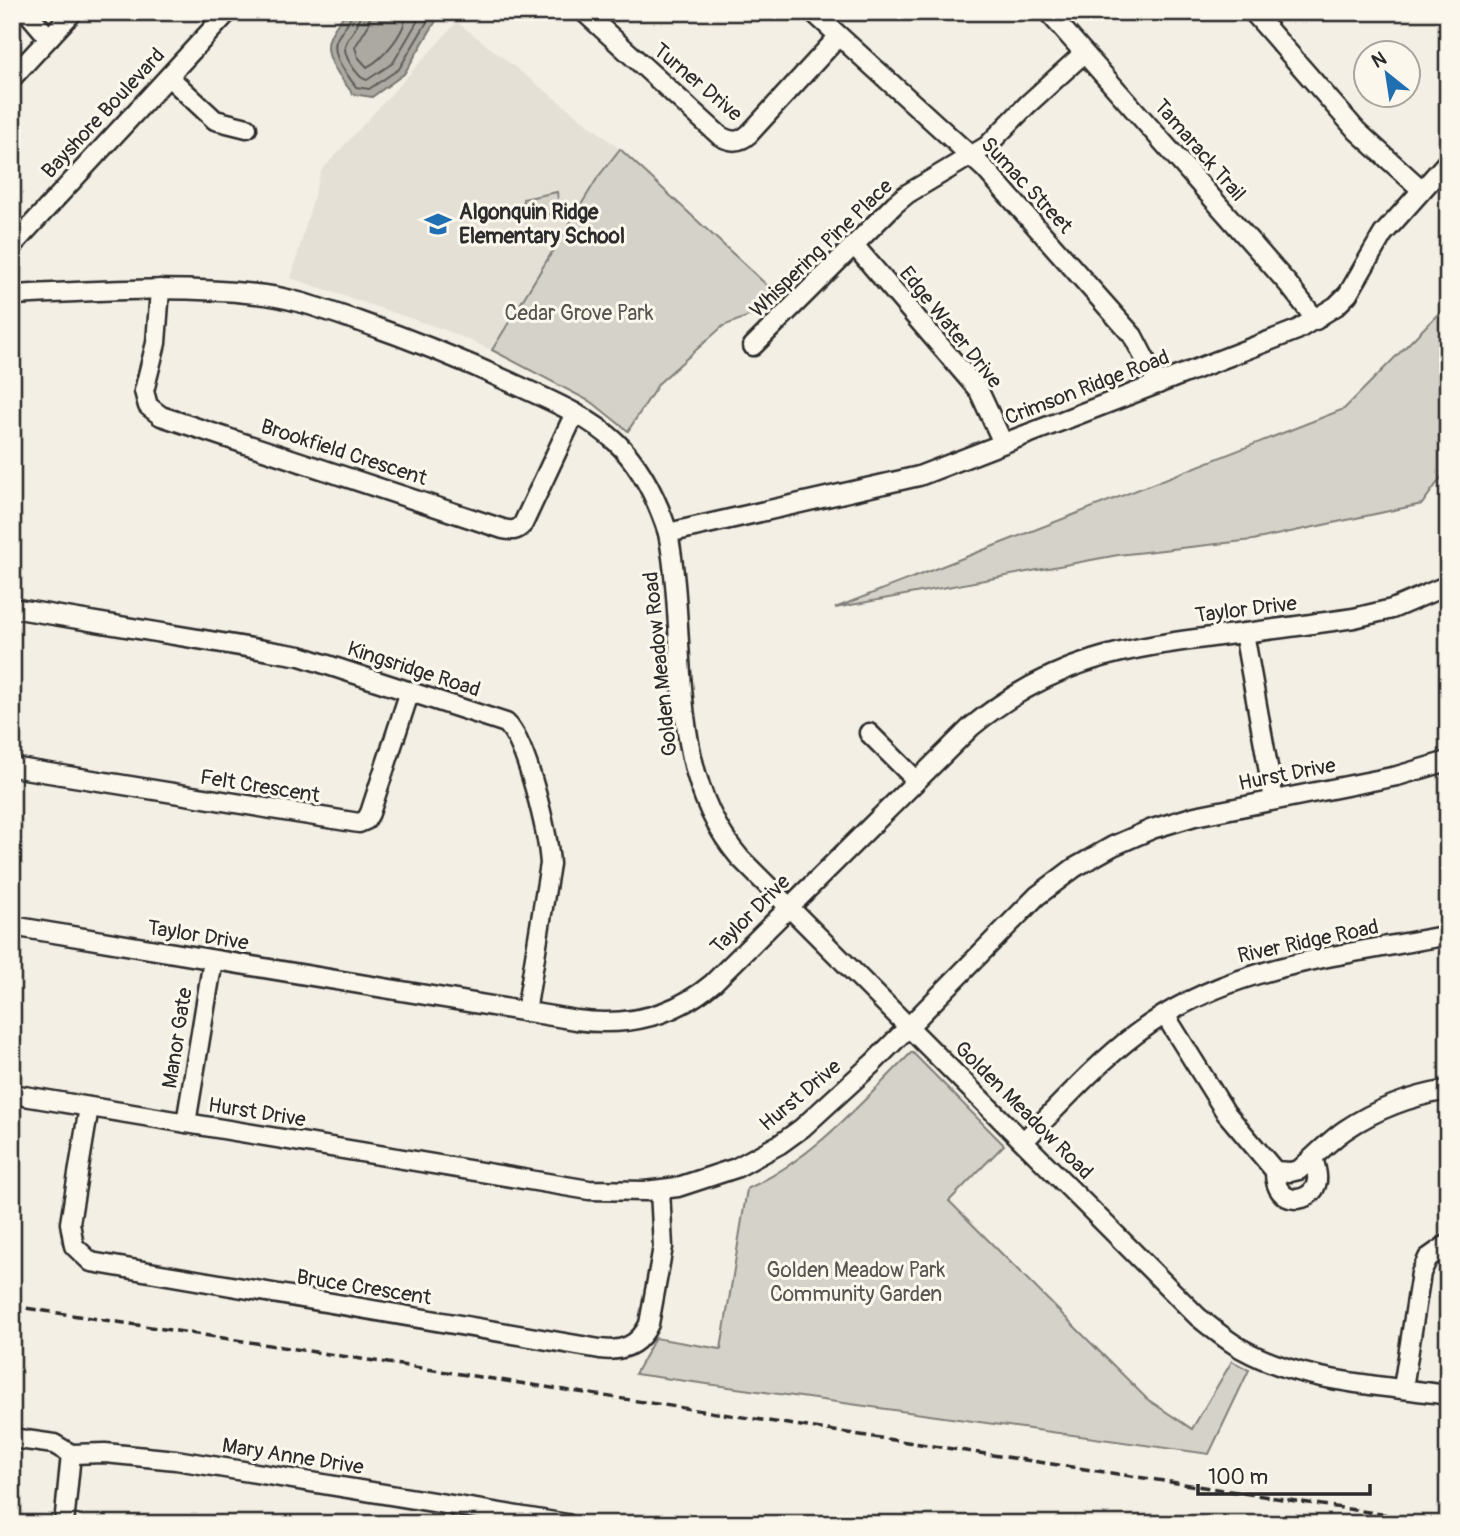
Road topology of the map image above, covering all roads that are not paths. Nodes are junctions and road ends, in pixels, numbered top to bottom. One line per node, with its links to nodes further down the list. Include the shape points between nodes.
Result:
1 (27, 12): 9 (street)
2 (73, 12): 9 (street)
3 (228, 12): 11 (street, Bayshore Boulevard)
4 (584, 12): 8 (street, Turner Drive, via 731,141 749,134)
5 (813, 12): 8 (street, Sumac Street)
6 (1048, 12): 10 (street, Tamarack Trail)
7 (1253, 12): 16 (street, via 1357,131)
8 (839, 36): 14 (street, Sumac Street)
9 (49, 38): 12 (street)
10 (1084, 53): 14 (street, Whispering Pine Place, via 987,146); 21 (street, Tamarack Trail)
11 (169, 76): 13 (street, via 215,120); 18 (street, Bayshore Boulevard)
12 (12, 78)
13 (247, 128)
14 (970, 156): 17 (street, Whispering Pine Place, via 907,194); 23 (street, Sumac Street, via 1133,337)
15 (1448, 161): 16 (street, Crimson Ridge Road)
16 (1422, 190): 21 (street, Crimson Ridge Road, via 1383,234 1348,294)
17 (854, 245): 22 (street, Whispering Pine Place); 25 (street, Edge Water Drive, via 979,391)
18 (12, 246)
19 (160, 289): 20 (street, Golden Meadow Road); 24 (street, Golden Meadow Road, via 258,294 309,305 435,348); 24 (street, Brookfield Crescent, via 156,342 144,391 154,412 503,529 512,531 523,524)
20 (12, 295)
21 (1316, 320): 23 (street, Crimson Ridge Road)
22 (752, 346)
23 (1158, 384): 25 (street, Crimson Ridge Road)
24 (575, 413): 26 (street, Golden Meadow Road, via 610,438 636,466)
25 (1003, 443): 26 (street, Crimson Ridge Road, via 898,483)
26 (668, 533): 36 (street, Golden Meadow Road, via 688,738 700,787 733,850)
27 (1448, 585): 29 (street, Taylor Drive, via 1375,613)
28 (12, 608): 30 (street, Kingsridge Road, via 300,656)
29 (1244, 633): 34 (street, Taylor Drive, via 1140,646 1052,675 982,718); 35 (street)
30 (410, 691): 33 (street, Felt Crescent, via 370,813 359,824); 40 (street, Kingsridge Road, via 506,723 517,736 546,829 550,864)
31 (869, 733): 34 (street)
32 (1448, 761): 35 (street, Hurst Drive)
33 (12, 767)
34 (916, 780): 36 (street, Taylor Drive)
35 (1274, 800): 42 (street, Hurst Drive, via 1175,821 1084,862 1023,909)
36 (789, 907): 40 (street, Taylor Drive, via 706,989 667,1012 610,1023); 42 (street, Golden Meadow Road)
37 (12, 926): 39 (street, Taylor Drive)
38 (1448, 935): 41 (street, River Ridge Road, via 1259,972)
39 (213, 960): 40 (street, Taylor Drive); 46 (street, Manor Gate)
40 (526, 1012)
41 (1165, 1014): 47 (street, River Ridge Road, via 1112,1054); 49 (street, via 1231,1120)
42 (909, 1027): 47 (street, Golden Meadow Road); 50 (street, Hurst Drive, via 780,1144 729,1171)
43 (1448, 1090): 48 (street, via 1404,1101 1366,1118)
44 (12, 1094): 45 (street, Hurst Drive)
45 (89, 1107): 46 (street, Hurst Drive); 50 (street, Bruce Crescent, via 70,1223 74,1246 92,1262 611,1351 629,1347 649,1324 663,1247)
46 (186, 1123): 50 (street, Hurst Drive, via 589,1190)
47 (1024, 1141): 52 (street, Golden Meadow Road, via 1198,1317 1228,1340 1284,1367)
48 (1313, 1158): 49 (street, via 1299,1170); 49 (street, via 1315,1187 1300,1198 1283,1196)
49 (1275, 1171)
50 (660, 1190)
51 (1448, 1244): 52 (street, via 1428,1258 1421,1273)
52 (1403, 1388): 53 (street, Golden Meadow Road)
53 (1448, 1395)
54 (12, 1438): 55 (street, Mary Anne Drive, via 54,1444)
55 (71, 1454): 56 (street); 57 (street, Mary Anne Drive, via 176,1460)
56 (64, 1524)
57 (568, 1524)

